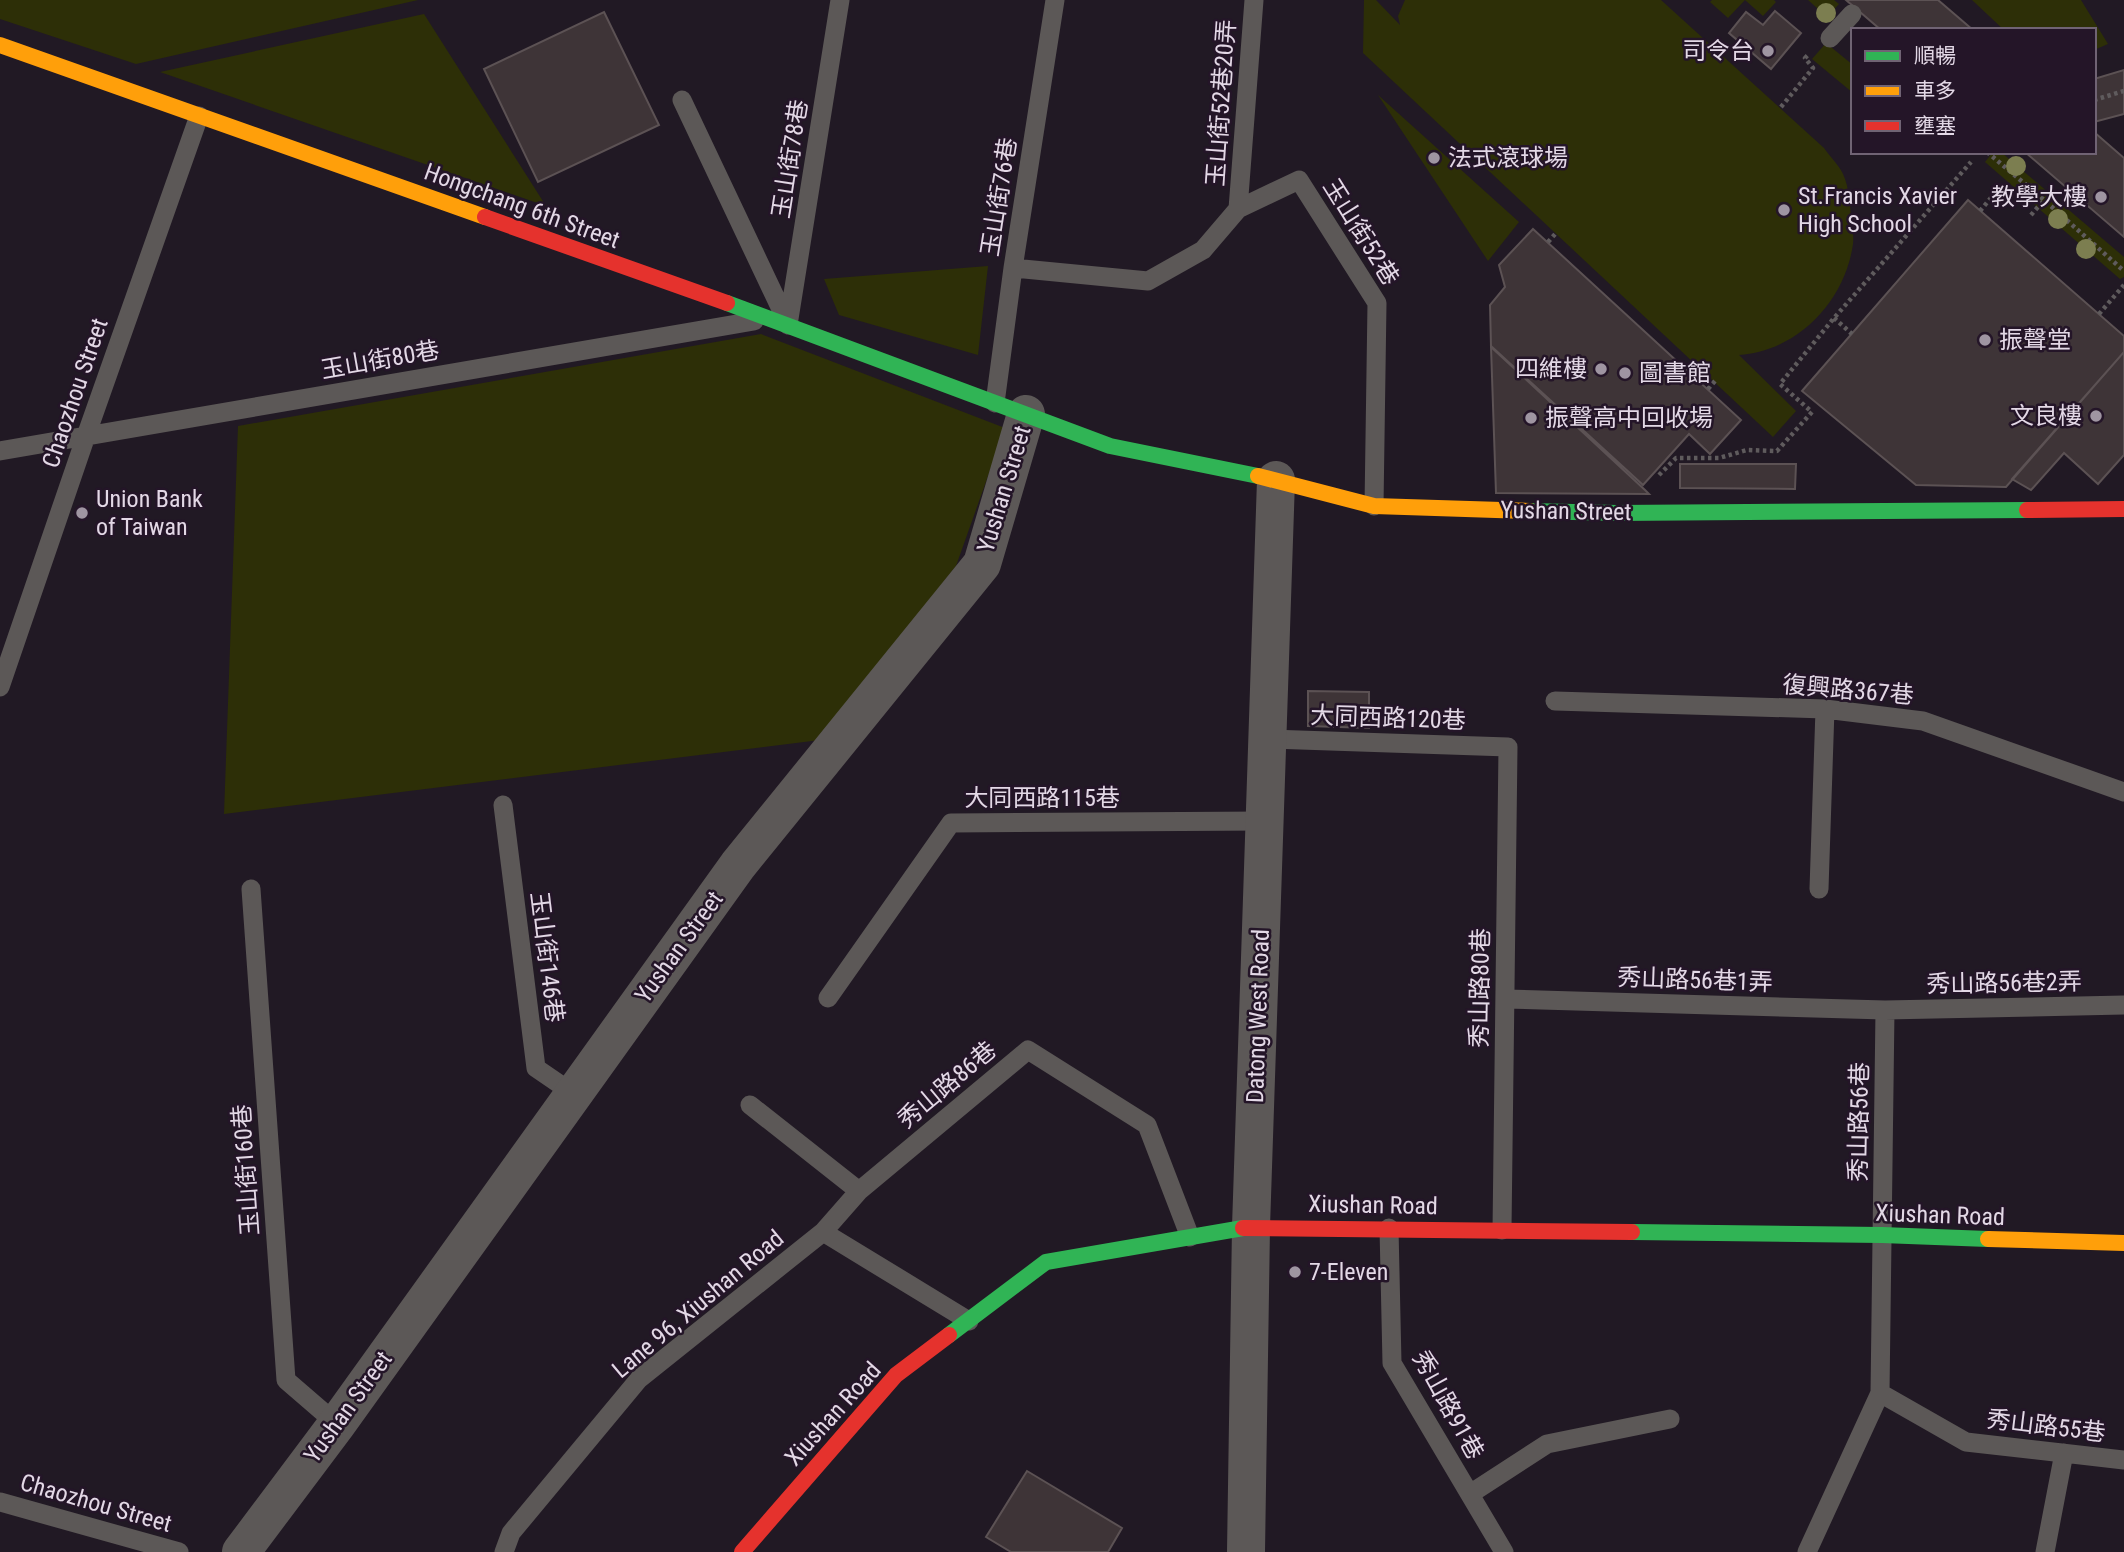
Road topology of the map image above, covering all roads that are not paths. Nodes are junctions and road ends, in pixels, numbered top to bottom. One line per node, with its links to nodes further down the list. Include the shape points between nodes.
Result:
1 (840, 0): 12 (lane, 玉山街78巷)
2 (1055, 0): 10 (lane, 玉山街76巷)
3 (1254, 0): 9 (lane, 玉山街52巷20弄)
4 (1852, 13): 5 (lane)
5 (1830, 38)
6 (0, 45): 8 (street, Hongchang 6th Street)
7 (682, 100): 12 (lane)
8 (199, 116): 11 (street, Hongchang 6th Street); 14 (lane, Chaozhou Street)
9 (1238, 209): 10 (lane, 玉山街52巷, via 1203,250 1148,281); 17 (lane, 玉山街52巷, via 1299,180 1377,303)
10 (1013, 268): 13 (lane, 玉山街76巷)
11 (769, 318): 12 (street, Hongchang 6th Street); 14 (lane, 玉山街80巷)
12 (788, 325): 13 (street, Hongchang 6th Street)
13 (1011, 409): 16 (street, Yushan Street, via 1110,446); 33 (street, Yushan Street, via 982,564 738,865)
14 (86, 436): 15 (lane, 玉山街80巷); 19 (lane, Chaozhou Street)
15 (0, 451)
16 (1276, 480): 17 (street, Yushan Street); 22 (street, Datong West Road)
17 (1374, 506): 18 (street, Yushan Street, via 1617,513)
18 (2124, 509)
19 (0, 687)
20 (1555, 701): 21 (lane, 復興路367巷)
21 (1825, 709): 24 (lane, 復興路367巷, via 1923,721); 28 (lane)
22 (1267, 739): 23 (lane, 大同西路120巷); 26 (street, Datong West Road)
23 (1508, 747): 30 (lane, 秀山路80巷)
24 (2124, 792)
25 (503, 805): 33 (lane, 玉山街146巷, via 536,1068)
26 (1265, 821): 29 (lane, 大同西路115巷, via 951,823); 36 (street, Datong West Road)
27 (251, 889): 46 (lane, 玉山街160巷, via 286,1380)
28 (1819, 889)
29 (828, 998)
30 (1505, 999): 32 (lane, 秀山路56巷1弄); 38 (lane, 秀山路80巷)
31 (2124, 1005): 32 (lane, 秀山路56巷2弄)
32 (1885, 1010): 40 (lane, 秀山路56巷)
33 (574, 1094): 46 (street, Yushan Street)
34 (750, 1105): 35 (lane)
35 (859, 1191): 39 (lane); 41 (lane, 秀山路86巷, via 1028,1050 1147,1125)
36 (1251, 1227): 37 (street, Xiushan Road); 41 (street, Xiushan Road); 55 (street, Datong West Road)
37 (1389, 1228): 38 (street, Xiushan Road); 49 (lane, 秀山路91巷, via 1392,1363)
38 (1502, 1230): 40 (street, Xiushan Road)
39 (823, 1232): 43 (lane, Lane 96, Xiushan Road); 53 (lane, Lane 96, Xiushan Road, via 639,1379 511,1534)
40 (1882, 1236): 42 (street, Xiushan Road); 44 (lane)
41 (1190, 1237): 43 (street, Xiushan Road, via 1046,1262)
42 (2124, 1243)
43 (969, 1321): 54 (street, Xiushan Road, via 896,1375)
44 (1880, 1393): 47 (lane, 秀山路55巷, via 1966,1442); 57 (lane)
45 (1670, 1419): 49 (lane, via 1547,1444)
46 (337, 1424): 52 (street, Yushan Street)
47 (2064, 1453): 48 (lane, 秀山路55巷); 58 (lane)
48 (2124, 1460)
49 (1470, 1494): 56 (lane, 秀山路91巷)
50 (0, 1502): 51 (lane, Chaozhou Street)
51 (179, 1552)
52 (241, 1552)
53 (504, 1552)
54 (742, 1552)
55 (1247, 1552)
56 (1504, 1552)
57 (1807, 1552)
58 (2045, 1552)

